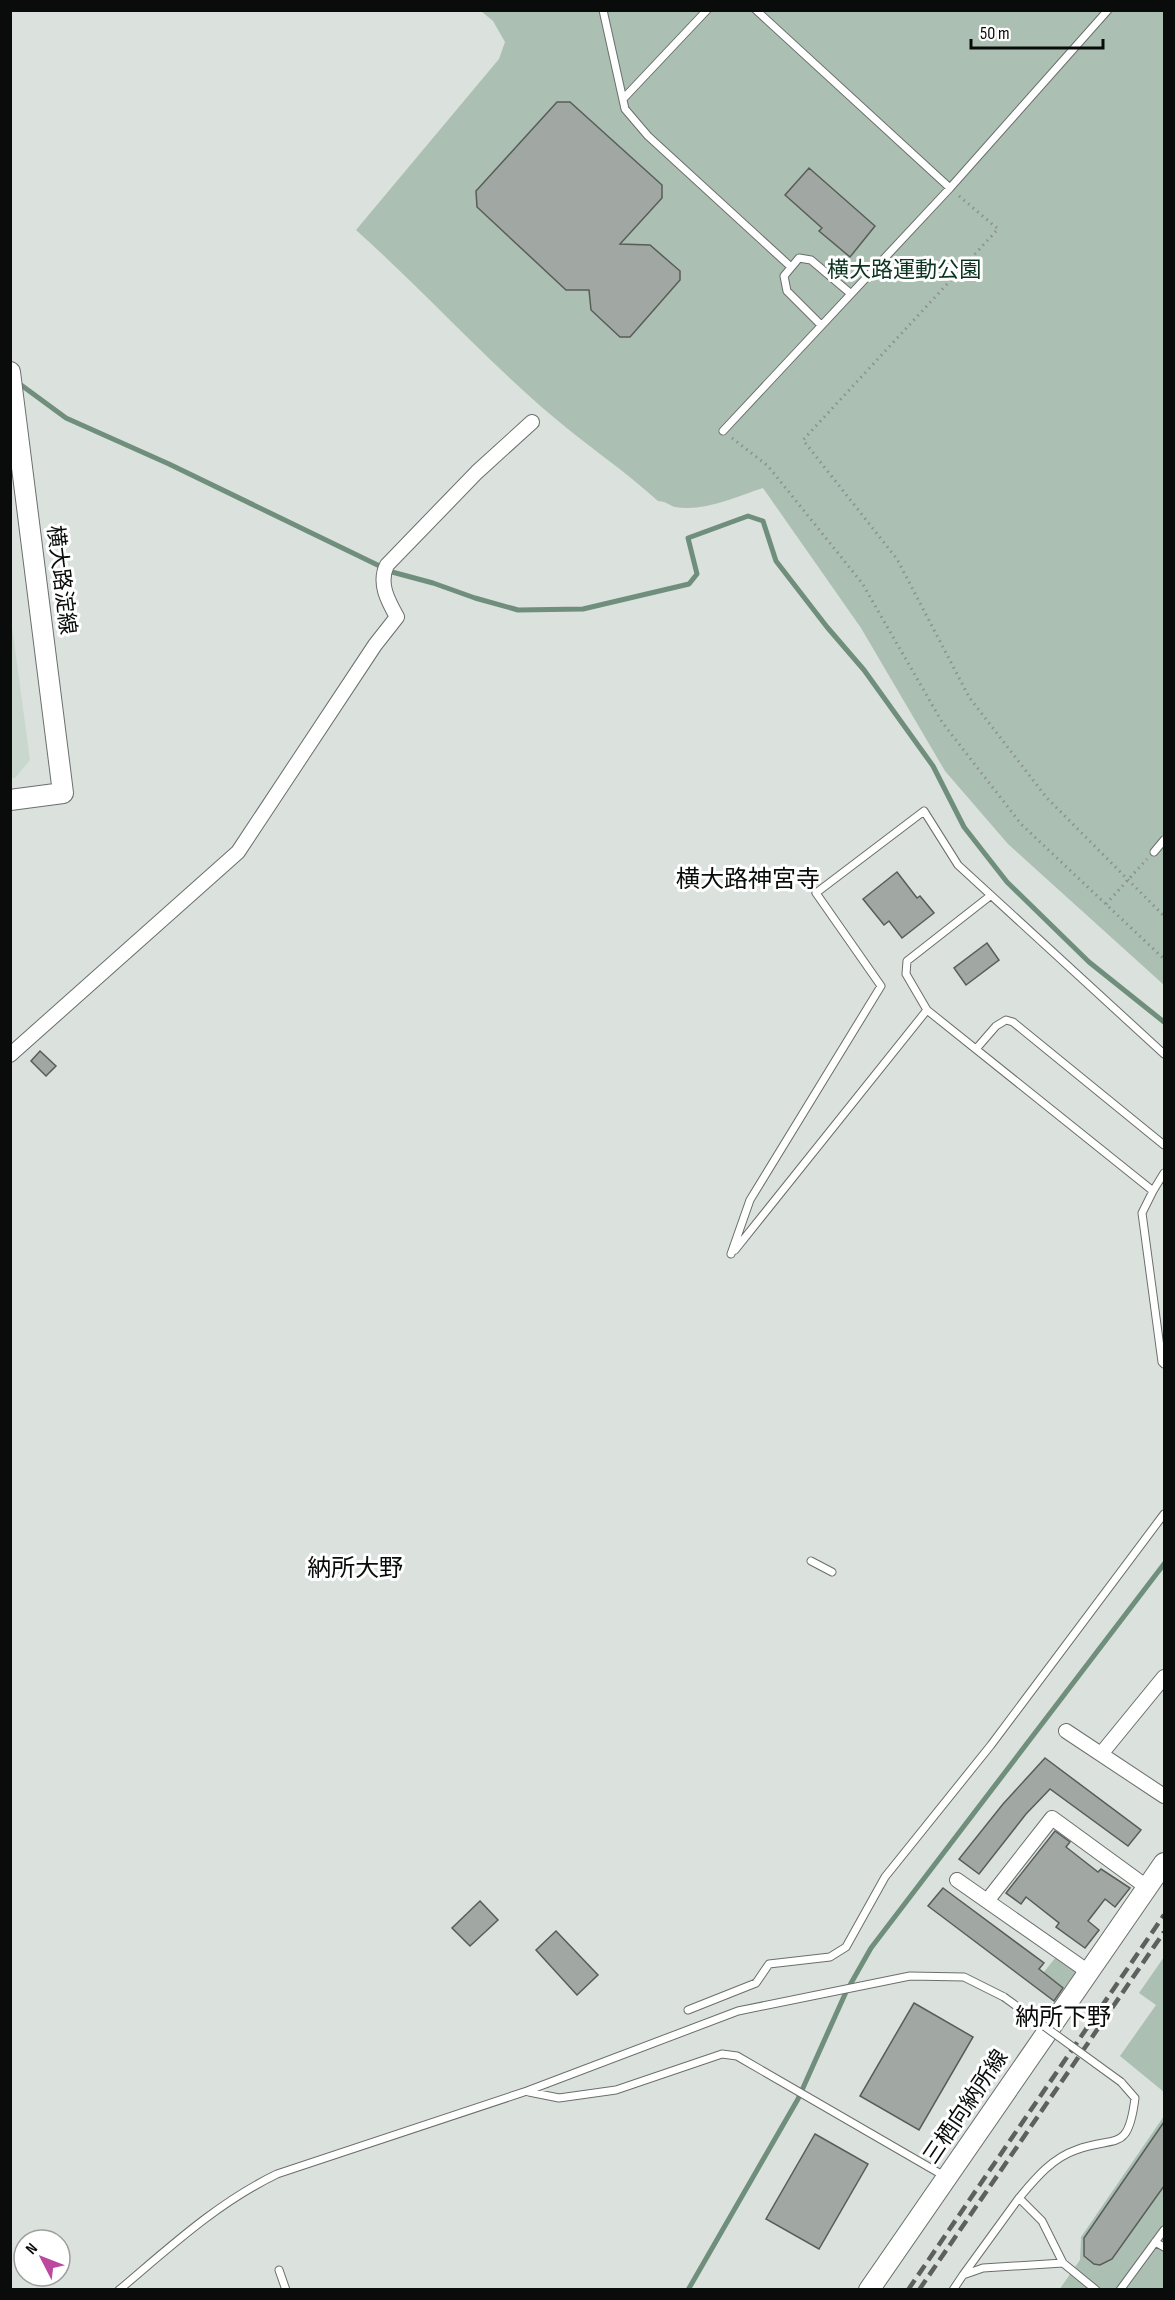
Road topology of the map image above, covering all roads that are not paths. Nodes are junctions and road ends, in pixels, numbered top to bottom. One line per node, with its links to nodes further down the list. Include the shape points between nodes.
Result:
1 (603, 10): 5 (lane)
2 (707, 10): 5 (lane)
3 (756, 10): 6 (lane)
4 (1108, 10): 6 (lane)
5 (623, 99): 7 (lane, via 625,110 648,136)
6 (950, 188): 8 (lane)
7 (791, 267): 8 (lane, via 799,258 812,260); 9 (lane, via 784,276 787,291)
8 (850, 293): 9 (lane)
9 (821, 325): 12 (lane)
10 (10, 372): 13 (main road, 横大路淀線, via 63,793)
11 (532, 422): 20 (street, via 477,472 385,569 384,587 397,617 238,852)
12 (723, 431)
13 (10, 800)
14 (1164, 840): 15 (lane)
15 (1154, 852)
16 (990, 896): 17 (lane, via 907,961 906,974); 17 (lane, via 958,865 924,811 816,893 881,986 750,1200 731,1254); 19 (lane)
17 (927, 1010): 18 (lane)
18 (976, 1049): 21 (lane, via 996,1026 1006,1020 1013,1022); 23 (lane)
19 (1164, 1054)
20 (10, 1055)
21 (1164, 1145)
22 (1164, 1173): 23 (lane)
23 (1153, 1191): 24 (lane, via 1142,1213)
24 (1164, 1364)
25 (1164, 1514): 37 (lane, via 885,1877 846,1947 830,1957 769,1964 756,1983)
26 (811, 1561): 27 (lane)
27 (832, 1572)
28 (1163, 1680): 30 (street)
29 (1066, 1731): 30 (street)
30 (1101, 1754): 31 (street)
31 (1164, 1796)
32 (1164, 1863): 34 (main road, 三栖向納所線)
33 (957, 1880): 35 (street)
34 (1148, 1888): 35 (street, via 1052,1818); 36 (main road, 三栖向納所線)
35 (987, 1901): 36 (street)
36 (1090, 1973): 39 (main road, 三栖向納所線)
37 (688, 2010)
38 (527, 2091): 39 (lane, via 559,2097 616,2090 722,2054 737,2056); 40 (lane, bridge, via 738,2012 910,1976 964,1977 1004,1997 1121,2082 1135,2098 1126,2134 1108,2144 1076,2150 1041,2172); 48 (lane, via 278,2174 243,2190)
39 (948, 2178): 50 (main road, 三栖向納所線)
40 (1019, 2198): 44 (lane, via 1042,2221); 46 (lane)
41 (1164, 2230): 42 (lane)
42 (1155, 2242): 43 (lane); 53 (lane)
43 (1164, 2247)
44 (1063, 2263): 46 (lane, via 982,2268); 52 (lane)
45 (279, 2270): 47 (lane)
46 (963, 2275): 51 (lane)
47 (285, 2286): 49 (lane)
48 (119, 2289)
49 (276, 2289)
50 (869, 2289)
51 (953, 2289)
52 (1096, 2289)
53 (1120, 2289)

